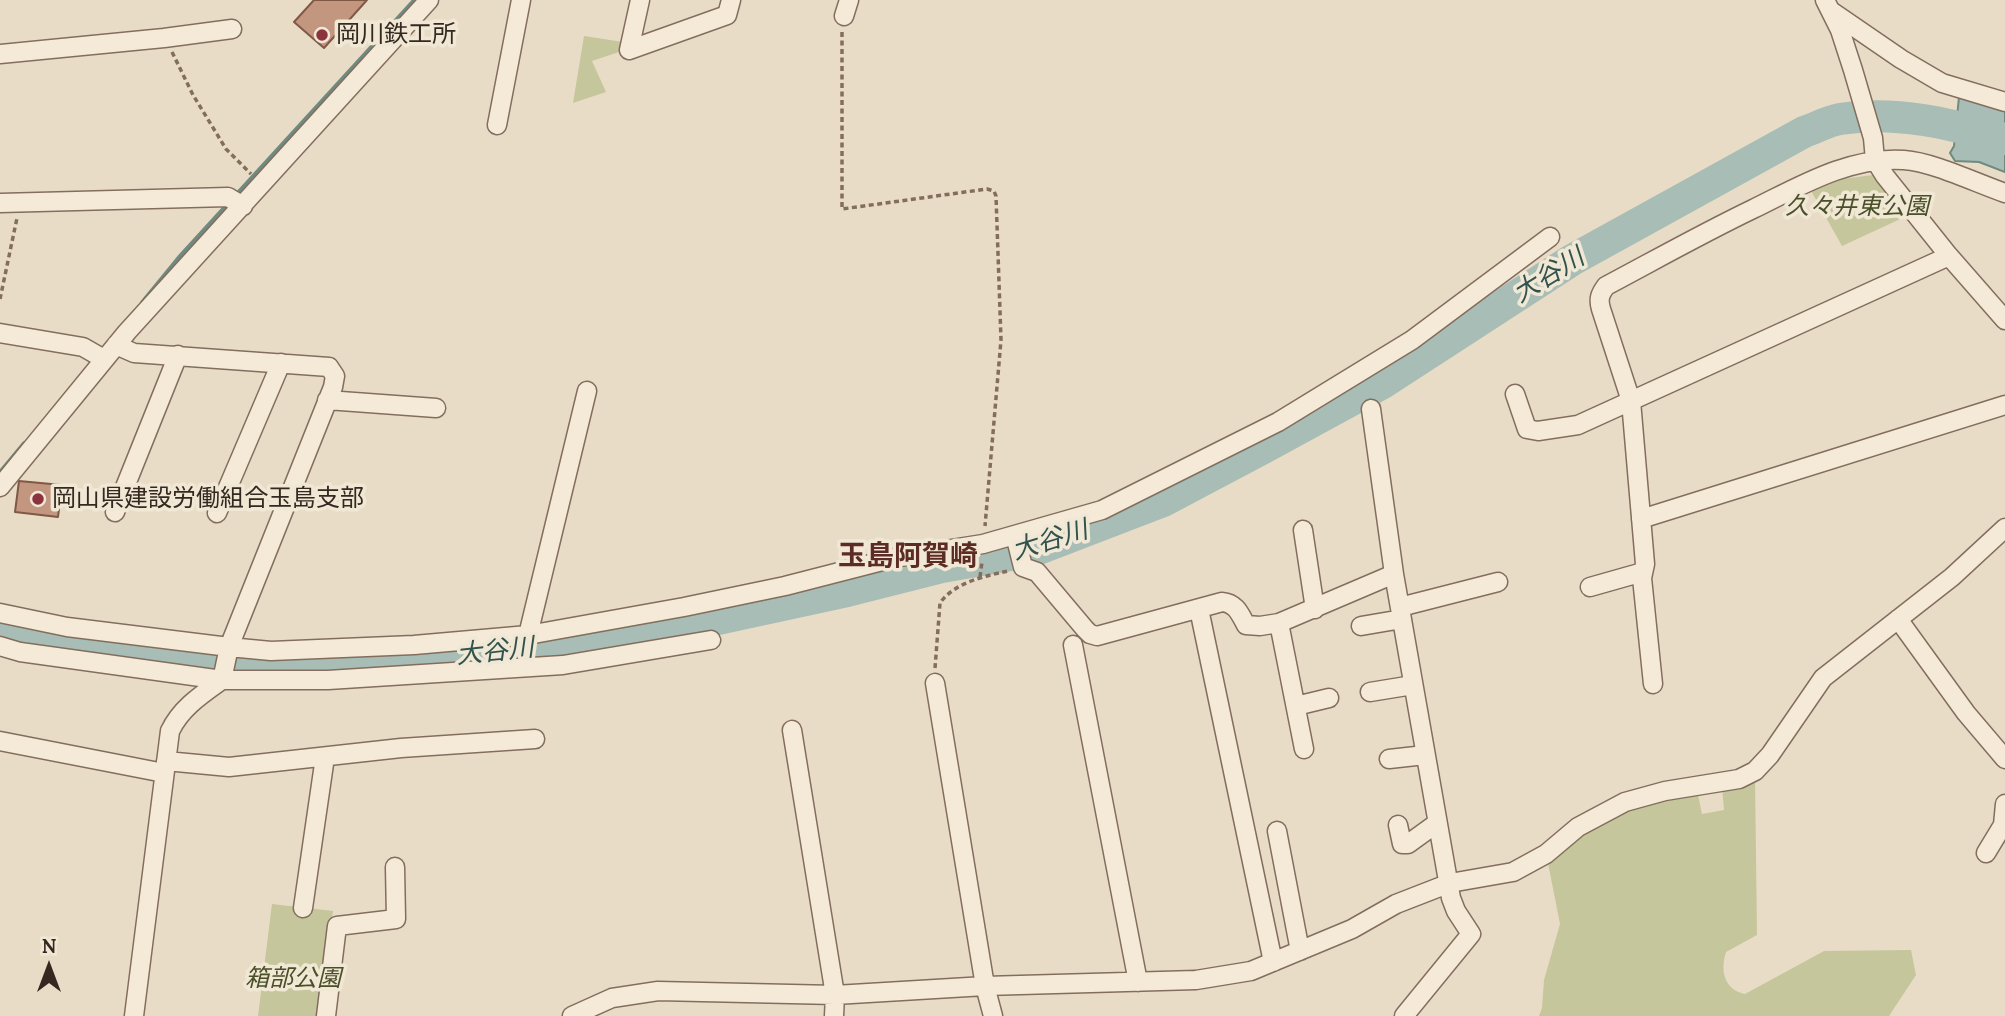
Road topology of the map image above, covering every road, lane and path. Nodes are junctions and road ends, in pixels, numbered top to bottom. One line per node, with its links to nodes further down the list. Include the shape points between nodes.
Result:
1 (429, 0): 16 (street)
2 (520, 0): 11 (street)
3 (640, 0): 4 (street, via 629,50 727,15)
4 (731, 0)
5 (1828, 6): 10 (street, via 1942,83); 12 (street, via 1853,70)
6 (847, 8): 40 (path, via 840,42 842,209 988,189 996,196 1001,340)
7 (232, 29): 8 (street)
8 (164, 38): 9 (street); 13 (path, via 226,149)
9 (0, 54)
10 (2005, 102)
11 (498, 125)
12 (1875, 160): 14 (street, via 1906,160); 19 (street); 29 (street, via 1843,167 1783,194 1606,286 1599,300)
13 (251, 174)
14 (2005, 193)
15 (20, 202): 16 (street); 17 (street); 20 (path)
16 (237, 202): 23 (street)
17 (0, 203)
18 (1550, 237): 39 (street, via 1412,340 1278,422 1102,510)
19 (1949, 256): 21 (street); 29 (street)
20 (0, 299)
21 (2005, 320)
22 (0, 333): 23 (street)
23 (103, 352): 24 (street); 33 (street)
24 (178, 355): 25 (street); 34 (street)
25 (281, 363): 28 (street, via 329,367 335,376); 35 (street)
26 (587, 391): 55 (street)
27 (1516, 394): 29 (street, via 1527,429 1533,431 1578,425)
28 (327, 400): 31 (street); 59 (street)
29 (1631, 401): 36 (street)
30 (2005, 405): 36 (street)
31 (436, 408)
32 (1371, 409): 44 (street)
33 (0, 486)
34 (115, 512)
35 (217, 513)
36 (1641, 519): 43 (street)
37 (2005, 528): 52 (street)
38 (1303, 530): 49 (street)
39 (1015, 535): 40 (street); 41 (street)
40 (984, 544): 55 (street, via 894,558 722,599)
41 (1023, 567): 45 (path); 48 (street, via 1037,572 1085,629 1097,636)
42 (982, 571): 45 (path)
43 (1643, 572): 47 (street); 62 (street)
44 (1394, 574): 49 (street); 51 (street)
45 (980, 577): 61 (path, via 952,590 940,603)
46 (1498, 582): 51 (street)
47 (1590, 587)
48 (1199, 609): 53 (street, via 1230,602 1246,625); 85 (street)
49 (1315, 609): 53 (street)
50 (0, 613): 59 (street, via 67,627)
51 (1401, 613): 54 (street); 63 (street)
52 (1898, 620): 74 (street); 82 (street, via 1823,678 1755,771 1740,779 1625,802 1578,827 1546,855 1513,872)
53 (1279, 623): 66 (street)
54 (1361, 626)
55 (528, 635): 59 (street, via 414,645)
56 (711, 640): 60 (street, via 563,665 328,680)
57 (1073, 645): 86 (street)
58 (0, 646): 60 (street)
59 (229, 647): 60 (street)
60 (222, 680): 75 (street, via 176,718)
61 (935, 683): 87 (street)
62 (1653, 684)
63 (1413, 685): 64 (street); 71 (street)
64 (1370, 692)
65 (1329, 698): 66 (street)
66 (1296, 706): 70 (street)
67 (792, 730): 88 (street)
68 (536, 739): 72 (street)
69 (0, 741): 75 (street)
70 (1304, 750)
71 (1425, 755): 73 (street); 77 (street)
72 (325, 757): 75 (street, via 229,767); 83 (street)
73 (1389, 759)
74 (2005, 759)
75 (165, 767): 89 (street)
76 (2005, 804): 80 (street, via 2003,825)
77 (1437, 823): 78 (street, via 1408,844 1402,844); 82 (street)
78 (1398, 825)
79 (1277, 831): 84 (street)
80 (1986, 853)
81 (395, 867): 90 (street, via 396,919 337,926)
82 (1450, 883): 84 (street); 94 (street, via 1456,911 1471,934)
83 (303, 908)
84 (1300, 951): 85 (street)
85 (1273, 962): 86 (street, via 1225,976)
86 (1138, 982): 87 (street)
87 (985, 986): 88 (street); 93 (street)
88 (835, 995): 91 (street, via 658,990 612,998); 92 (street)
89 (134, 1016)
90 (326, 1016)
91 (572, 1016)
92 (834, 1016)
93 (993, 1016)
94 (1404, 1016)

